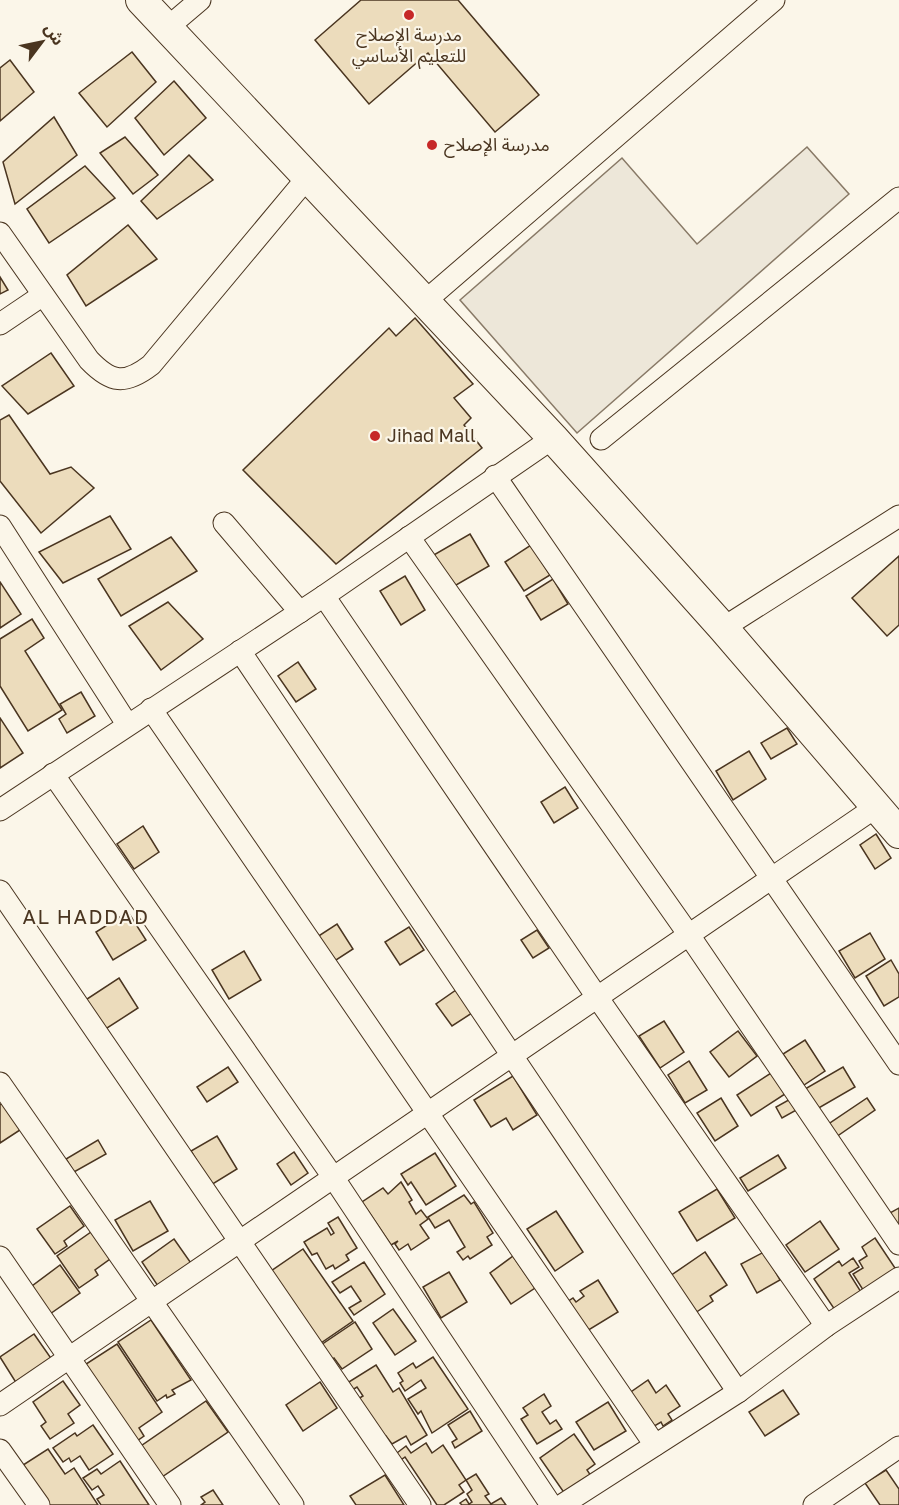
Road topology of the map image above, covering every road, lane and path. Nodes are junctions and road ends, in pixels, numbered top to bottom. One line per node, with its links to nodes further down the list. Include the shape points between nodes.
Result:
1 (141, 0): 4 (street)
2 (200, 0): 4 (street)
3 (774, 0): 9 (street)
4 (167, 28): 5 (street)
5 (307, 178): 8 (street, via 151,365 137,376 119,379 103,375); 9 (street)
6 (899, 198): 12 (street)
7 (0, 233): 8 (street)
8 (43, 295): 10 (street)
9 (423, 303): 11 (street)
10 (0, 324)
11 (554, 438): 13 (street); 20 (street)
12 (601, 439)
13 (495, 476): 17 (street); 28 (street)
14 (899, 516): 20 (street)
15 (224, 523): 19 (street)
16 (0, 526): 23 (street)
17 (409, 537): 18 (street); 30 (street)
18 (324, 596): 19 (street); 31 (street)
19 (300, 612): 21 (street)
20 (723, 628): 25 (street)
21 (240, 651): 22 (street); 32 (street)
22 (151, 709): 23 (street); 35 (street)
23 (127, 724): 24 (street)
24 (53, 774): 26 (street); 36 (street)
25 (876, 807): 27 (street); 28 (street)
26 (0, 810)
27 (899, 833)
28 (770, 879): 30 (street); 33 (street)
29 (0, 891): 37 (street)
30 (689, 935): 31 (street); 38 (street)
31 (597, 997): 32 (street); 42 (street)
32 (513, 1055): 35 (street); 44 (street)
33 (899, 1065)
34 (0, 1083): 41 (street)
35 (426, 1114): 36 (street); 46 (street)
36 (333, 1178): 37 (street); 53 (street)
37 (241, 1240): 41 (street); 52 (street)
38 (899, 1244)
39 (0, 1257): 43 (street)
40 (899, 1278): 42 (street)
41 (152, 1301): 43 (street); 51 (street)
42 (826, 1326): 44 (street)
43 (69, 1358): 45 (street); 50 (street)
44 (738, 1392): 46 (street)
45 (0, 1405)
46 (655, 1445): 54 (street)
47 (899, 1448): 55 (street)
48 (0, 1450): 49 (street)
49 (39, 1505)
50 (170, 1505)
51 (293, 1505)
52 (420, 1505)
53 (551, 1505)
54 (562, 1505)
55 (814, 1505)

